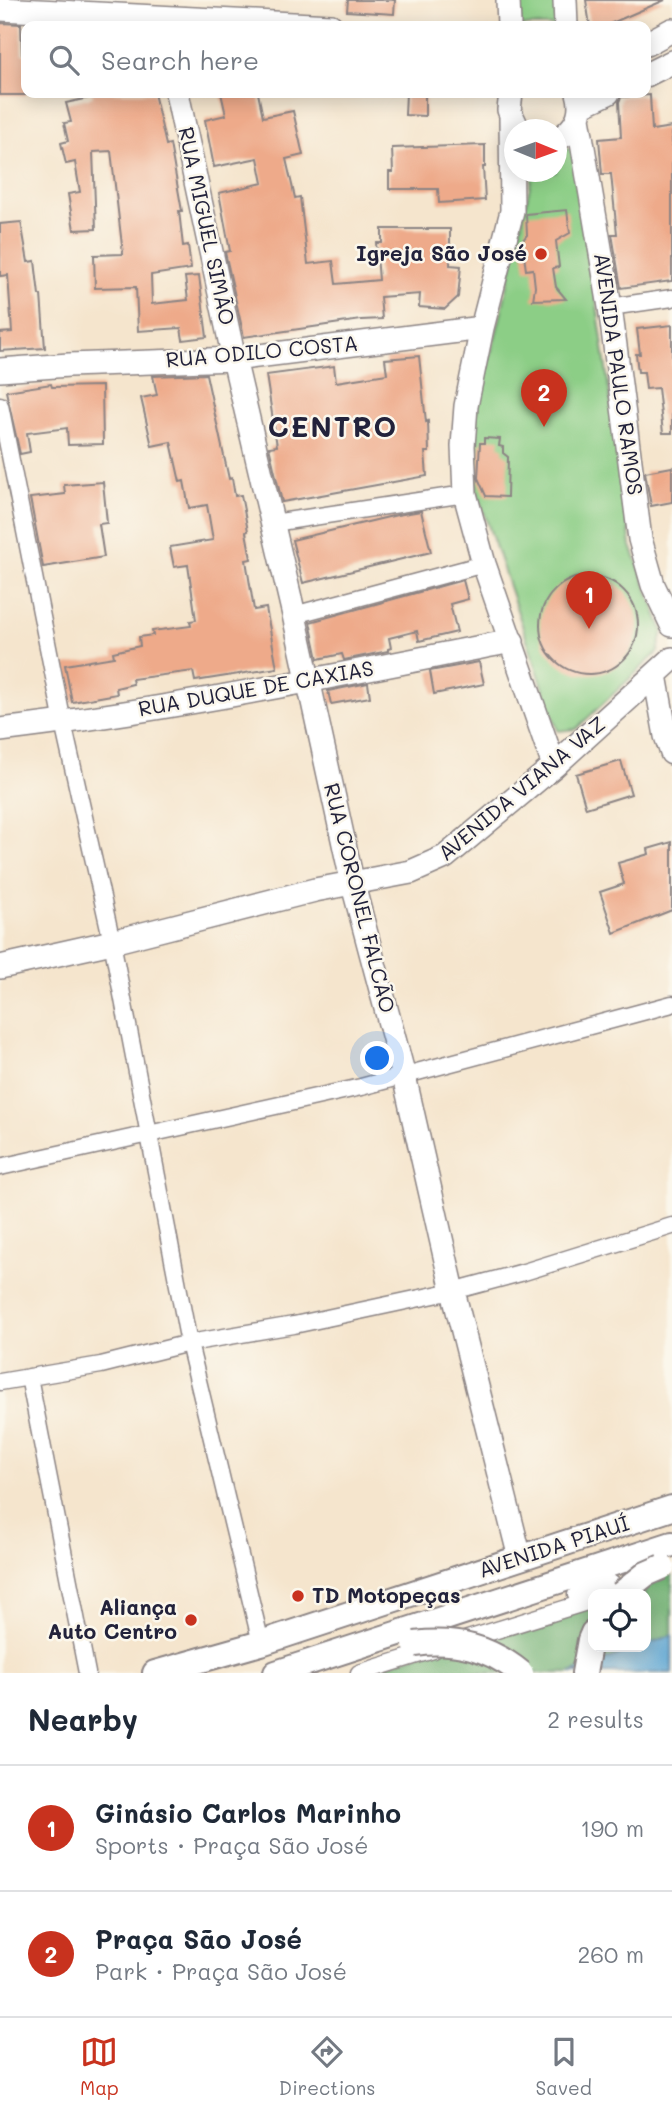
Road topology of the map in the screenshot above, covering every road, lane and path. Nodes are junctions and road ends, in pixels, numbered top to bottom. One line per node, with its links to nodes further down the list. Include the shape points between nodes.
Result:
1 (508, 0): 6 (street)
2 (565, 0): 7 (street)
3 (0, 9): 4 (street)
4 (160, 14): 5 (street)
5 (260, 21)
6 (509, 21)
7 (566, 21)
8 (672, 30): 9 (street)
9 (651, 41)
10 (672, 62): 11 (street)
11 (651, 72)
12 (178, 98): 20 (street, RUA MIGUEL SIMÃO)
13 (597, 98): 15 (street)
14 (512, 106): 19 (street, via 512,211)
15 (579, 106): 16 (street, via 573,128); 18 (street, AVENIDA PAULO RAMOS)
16 (567, 132)
17 (672, 298): 18 (street)
18 (610, 307): 27 (street, AVENIDA PAULO RAMOS, via 640,539 653,584)
19 (482, 328): 20 (street, RUA ODILO COSTA); 23 (street, via 466,406)
20 (234, 359): 21 (street, RUA ODILO COSTA); 24 (street, RUA CORONEL FALCÃO)
21 (0, 370)
22 (0, 405): 32 (street)
23 (465, 494): 24 (street); 25 (street)
24 (272, 523): 26 (street, RUA CORONEL FALCÃO)
25 (484, 564): 26 (street); 29 (street)
26 (294, 615): 31 (street, RUA CORONEL FALCÃO)
27 (672, 625)
28 (672, 630): 30 (street, via 666,643)
29 (512, 641): 31 (street, RUA DUQUE DE CAXIAS); 35 (street)
30 (666, 663): 34 (street, via 666,736); 35 (street, AVENIDA VIANA VAZ)
31 (307, 681): 32 (street, RUA DUQUE DE CAXIAS); 36 (street, RUA CORONEL FALCÃO)
32 (63, 723): 33 (street, RUA DUQUE DE CAXIAS); 37 (street)
33 (0, 730)
34 (672, 753)
35 (554, 766): 36 (street, AVENIDA VIANA VAZ, via 445,857 411,872)
36 (353, 885): 37 (street, AVENIDA VIANA VAZ, via 315,890); 40 (street, RUA CORONEL FALCÃO)
37 (112, 942): 38 (street, AVENIDA VIANA VAZ); 41 (street)
38 (0, 967)
39 (672, 1004): 40 (street)
40 (404, 1076): 41 (street); 44 (street, RUA CORONEL FALCÃO)
41 (149, 1135): 42 (street); 45 (street)
42 (0, 1167)
43 (672, 1226): 44 (street)
44 (453, 1291): 45 (street); 50 (street, RUA CORONEL FALCÃO)
45 (189, 1343): 46 (street); 58 (street)
46 (29, 1377): 47 (street); 60 (street)
47 (0, 1382)
48 (672, 1508): 50 (main road, AVENIDA PIAUÍ)
49 (672, 1544): 62 (main road, AVENIDA PIAUÍ)
50 (520, 1558): 58 (main road, AVENIDA PIAUÍ)
51 (668, 1568): 54 (main road, bridge, via 646,1574)
52 (593, 1589): 53 (street, via 612,1584)
53 (614, 1589)
54 (623, 1589)
55 (588, 1590): 57 (street, via 463,1630)
56 (588, 1602): 57 (street)
57 (465, 1640): 64 (street)
58 (261, 1643): 61 (main road, AVENIDA PIAUÍ)
59 (588, 1651): 66 (main road)
60 (87, 1673)
61 (155, 1673)
62 (276, 1673)
63 (321, 1673): 65 (main road, bridge, via 433,1642 467,1645 496,1655)
64 (359, 1673)
65 (521, 1673)
66 (584, 1673)

